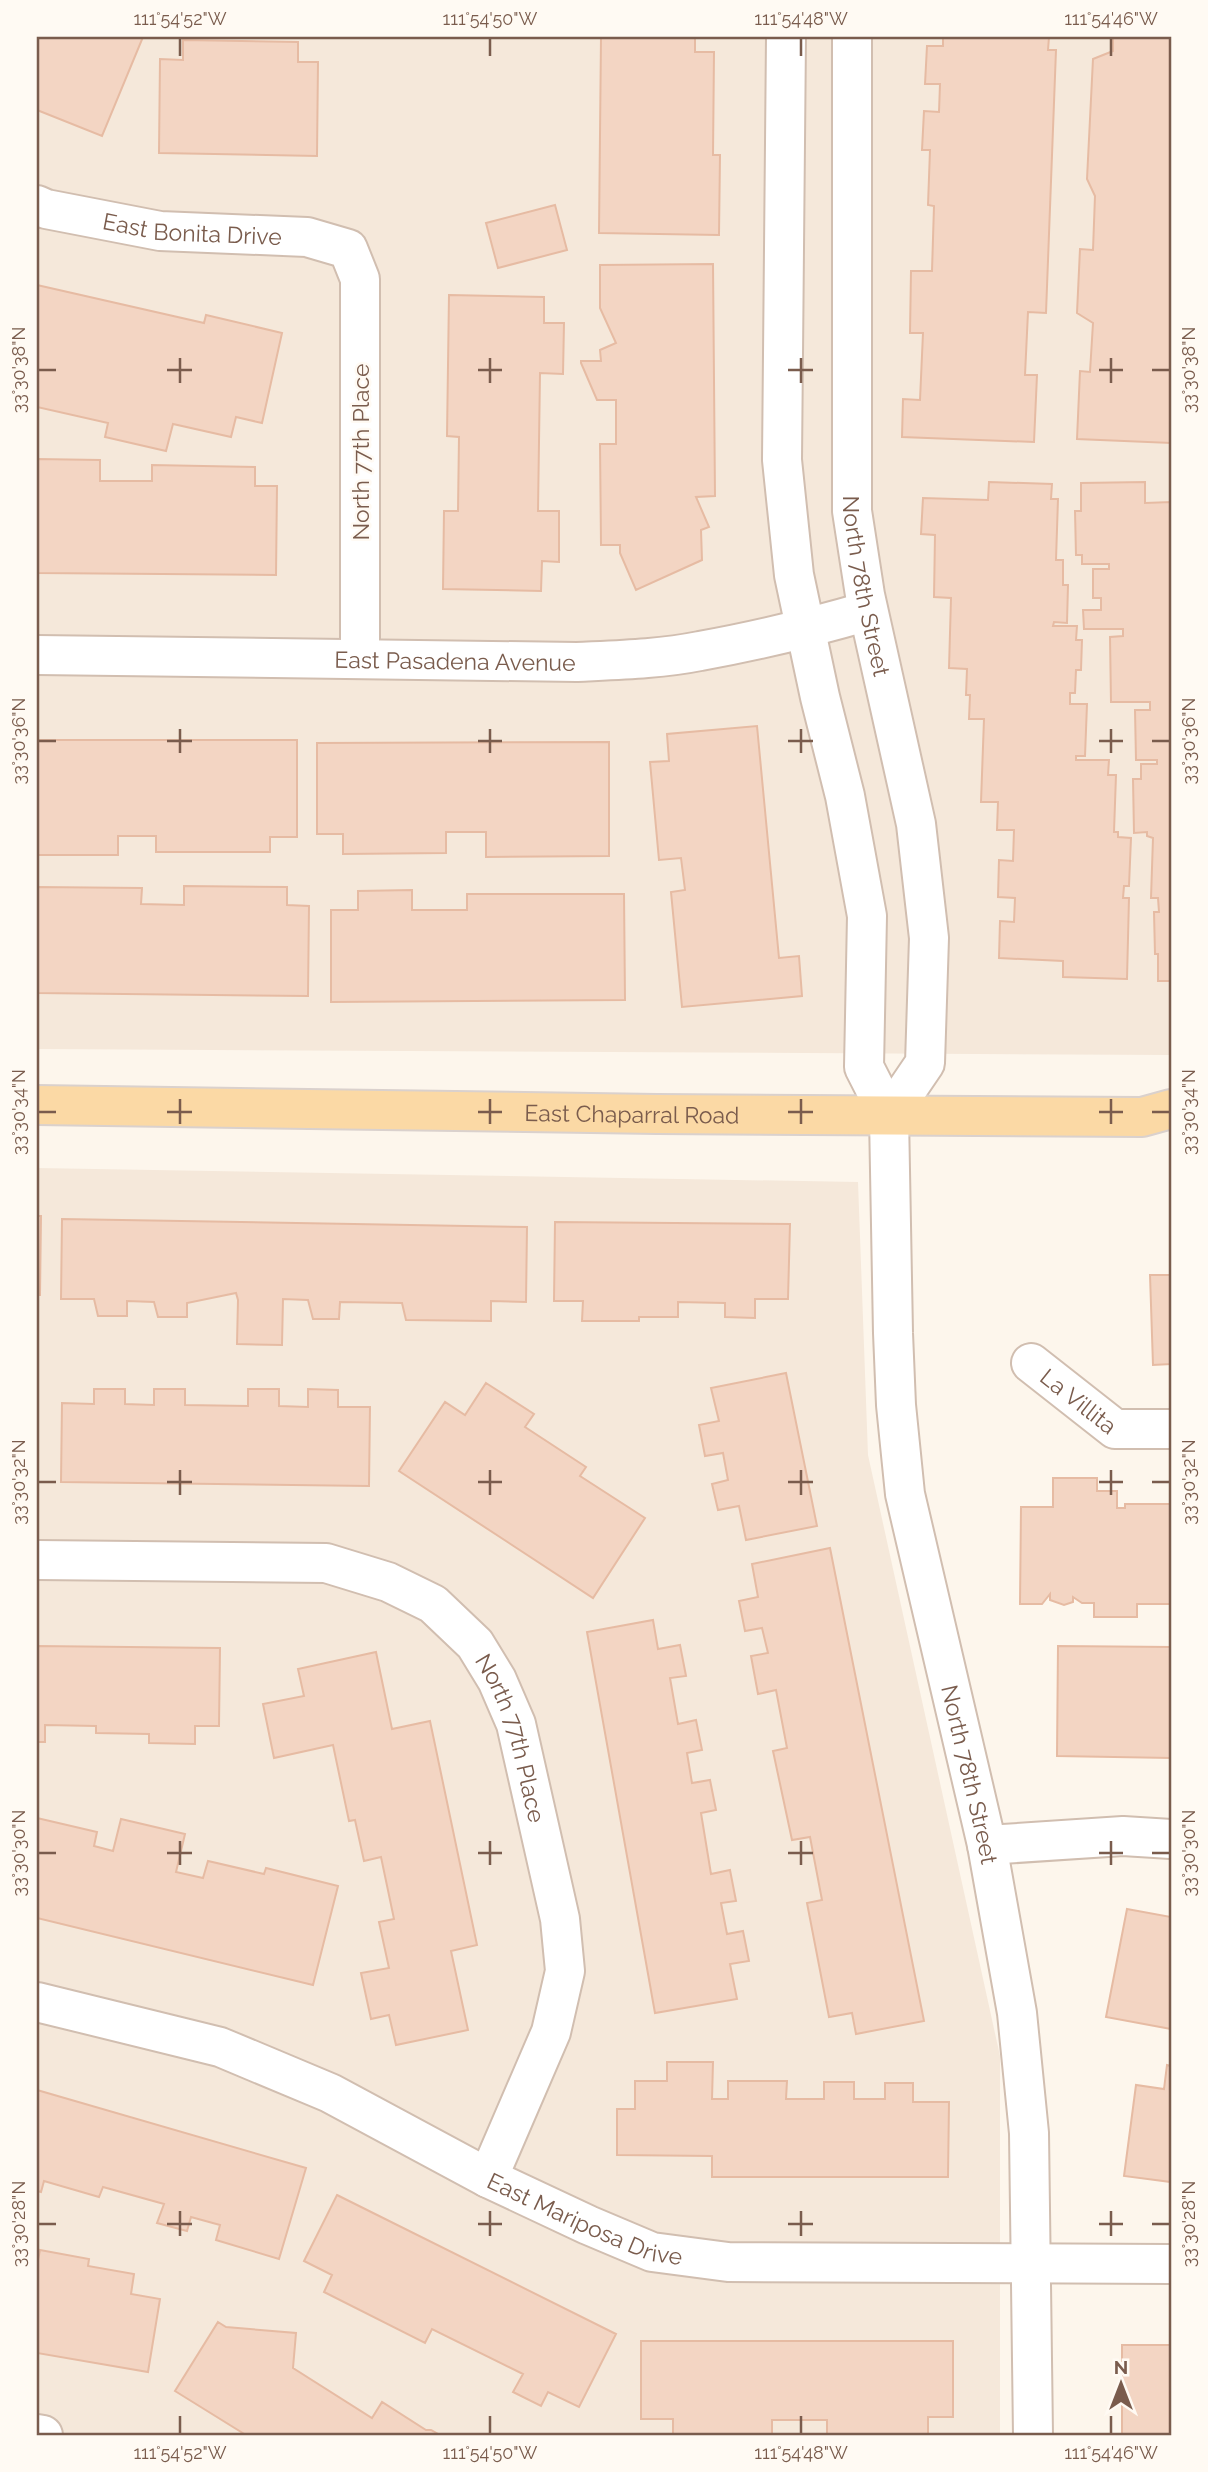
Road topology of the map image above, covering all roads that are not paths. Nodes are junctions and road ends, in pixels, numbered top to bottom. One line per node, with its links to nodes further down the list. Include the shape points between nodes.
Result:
1 (786, 37): 6 (street, North 78th Street, via 782,460 794,576)
2 (852, 37): 5 (street, North 78th Street, via 852,512)
3 (37, 205): 4 (street, East Bonita Drive, via 160,231 307,237)
4 (348, 248): 8 (street, North 77th Place, via 360,279)
5 (868, 611): 6 (street, East Pasadena Avenue); 10 (street, North 78th Street, via 916,824 929,939 925,1063)
6 (805, 629): 8 (street, East Pasadena Avenue, via 636,660); 10 (street, North 78th Street, via 845,796 867,916 864,1067)
7 (37, 655): 8 (street, East Pasadena Avenue)
8 (360, 658)
9 (37, 1105): 10 (main road, East Chaparral Road)
10 (888, 1116): 11 (main road, East Chaparral Road); 16 (street, North 78th Street, via 895,1369 905,1494)
11 (1162, 1117)
12 (1031, 1363): 13 (street, La Villita, via 1115,1429)
13 (1171, 1429)
14 (37, 1560): 18 (street, North 77th Place, via 326,1563 388,1582 433,1604 475,1644 516,1724 560,1919 565,1970 551,2032)
15 (1171, 1839): 16 (street, via 1123,1836)
16 (987, 1845): 19 (street, North 78th Street, via 1017,2013 1029,2133)
17 (37, 2002): 18 (street, East Mariposa Drive, via 220,2047 330,2093)
18 (488, 2178): 19 (street, East Mariposa Drive, via 652,2252 727,2262)
19 (1032, 2262): 20 (street, East Mariposa Drive); 23 (street, North 78th Street)
20 (1171, 2264)
21 (37, 2434): 22 (street)
22 (43, 2435)
23 (1033, 2435)

